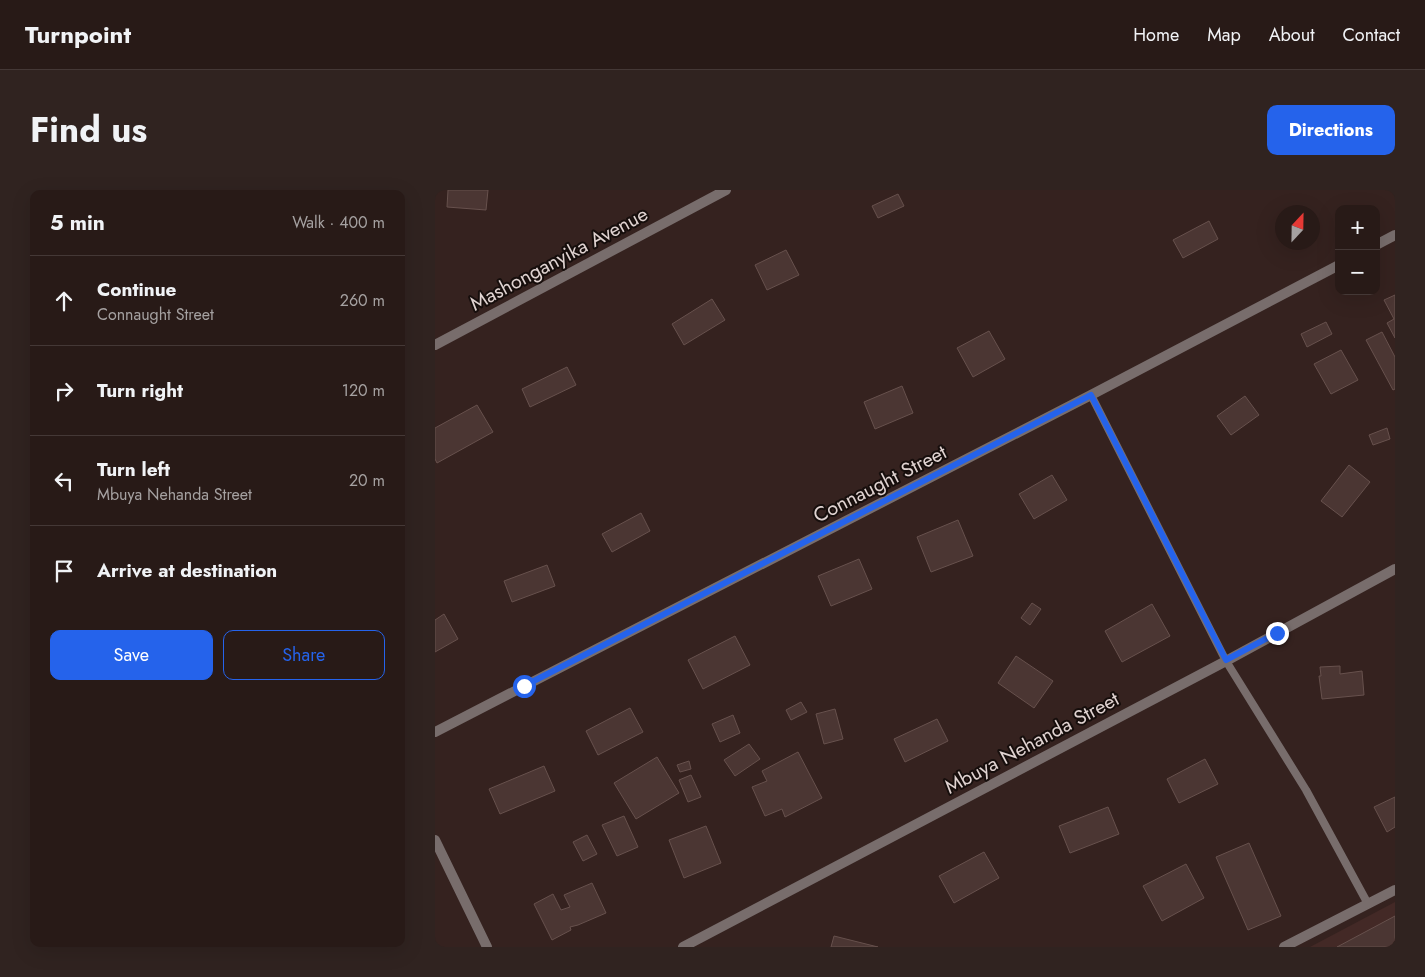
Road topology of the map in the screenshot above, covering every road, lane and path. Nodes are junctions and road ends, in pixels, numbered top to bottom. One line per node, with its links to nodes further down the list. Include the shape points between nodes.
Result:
1 (726, 190): 5 (street, Mashonganyika Avenue)
2 (1395, 235): 3 (street)
3 (1380, 243)
4 (1335, 267): 6 (street, Connaught Street)
5 (435, 345)
6 (1091, 395): 8 (lane); 9 (street, Connaught Street)
7 (1395, 568): 8 (street, Mbuya Nehanda Street)
8 (1226, 660): 12 (lane, via 1306,790); 14 (street, Mbuya Nehanda Street)
9 (435, 732)
10 (435, 840): 13 (street)
11 (1395, 890): 12 (street)
12 (1368, 904): 15 (street)
13 (487, 947)
14 (683, 947)
15 (1284, 947)

